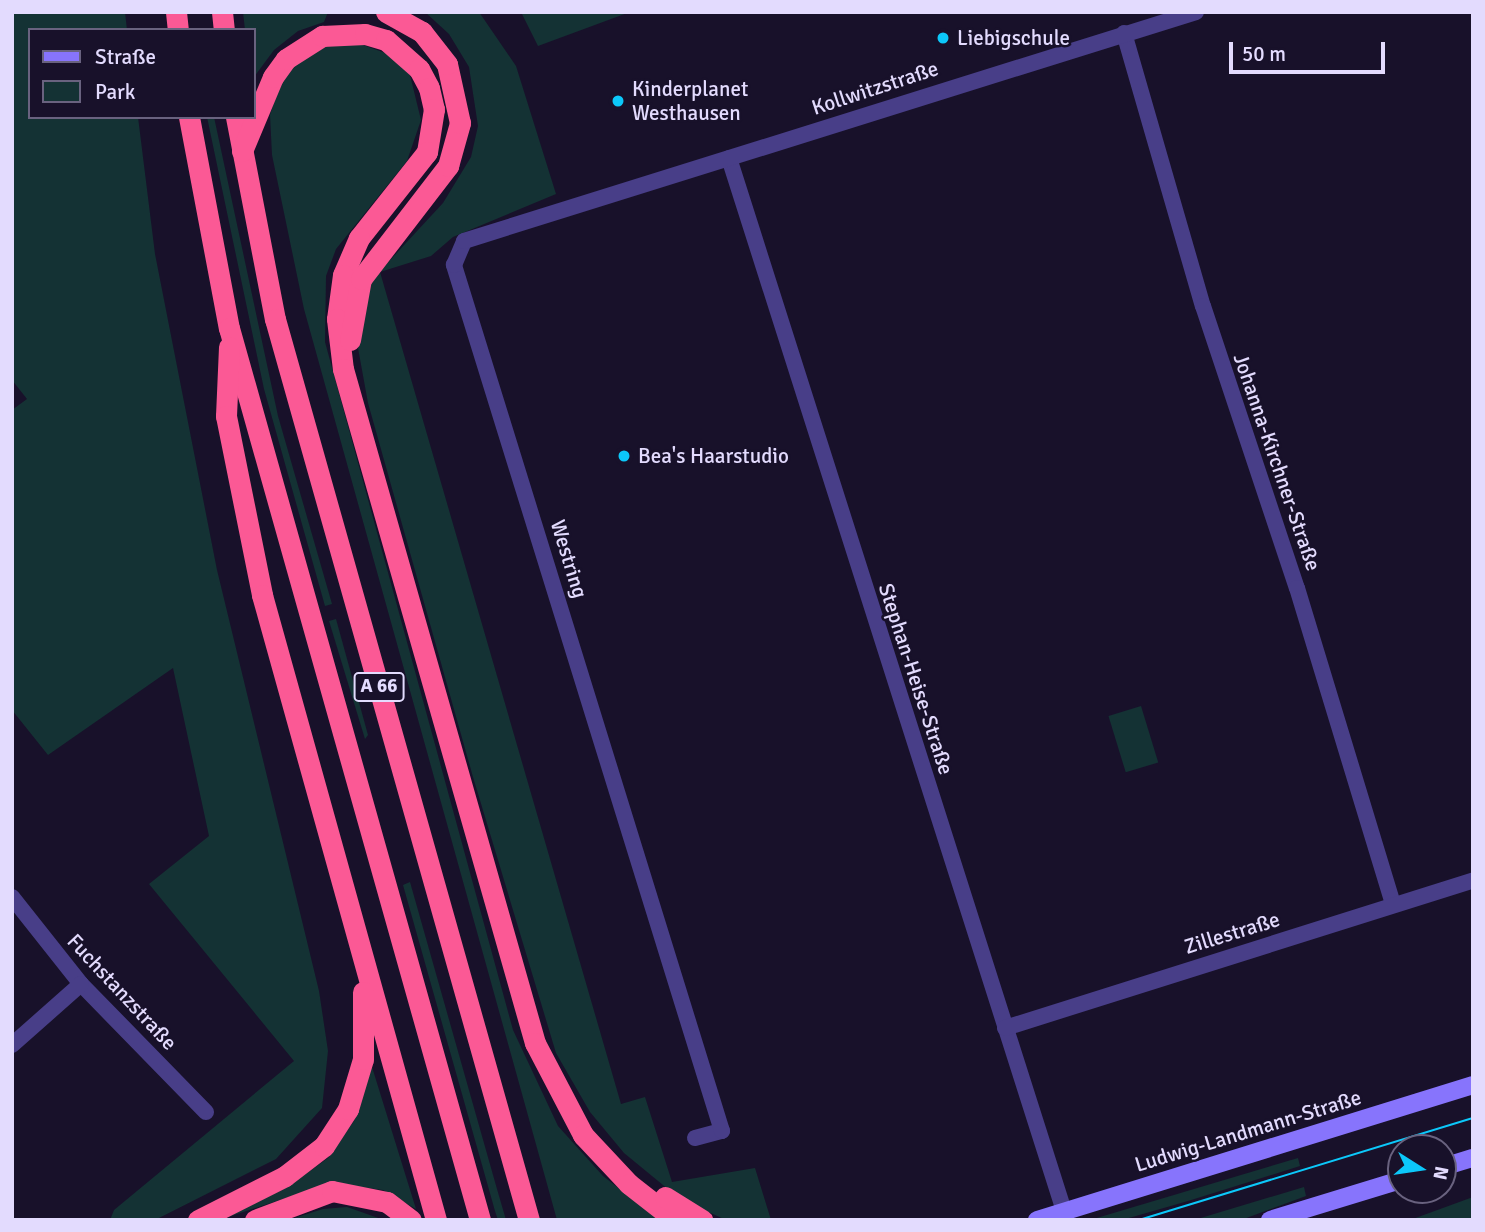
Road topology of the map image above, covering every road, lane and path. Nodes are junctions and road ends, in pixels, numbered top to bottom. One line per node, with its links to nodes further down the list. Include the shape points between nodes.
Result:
1 (386, 12): 30 (highway, via 422,32 447,64 460,123 448,166 361,279 350,338 362,398 547,1048 572,1099 613,1153 663,1196)
2 (1196, 12): 3 (street, Kollwitzstraße)
3 (1124, 33): 9 (street, Kollwitzstraße); 13 (street, Johanna-Kirchner-Straße, via 1203,306 1297,588)
4 (256, 118): 29 (highway, via 286,59 322,36 344,32 386,40 412,61 429,88 434,109 427,152 359,238 342,275 337,319 343,369 535,1043 583,1135 629,1184)
5 (189, 119): 10 (highway, A 66)
6 (236, 119): 8 (highway, A 66)
7 (255, 119): 8 (highway)
8 (242, 151): 28 (highway, A 66, via 275,319)
9 (729, 158): 16 (street, Stephan-Heise-Straße); 20 (street, Westring, via 464,241 454,265 722,1131)
10 (229, 328): 14 (highway, via 226,416 232,456 262,595); 27 (highway, A 66)
11 (1473, 880): 13 (street, Zillestraße)
12 (12, 897): 15 (street, Fuchstanzstraße)
13 (1393, 904): 16 (street, Zillestraße)
14 (363, 965): 23 (highway, via 363,1059 348,1108 330,1137 285,1176); 26 (highway)
15 (81, 984): 17 (street); 19 (street, Fuchstanzstraße)
16 (1005, 1028): 22 (street, Stephan-Heise-Straße)
17 (12, 1045)
18 (1473, 1085): 22 (main road, Ludwig-Landmann-Straße)
19 (206, 1112)
20 (695, 1138)
21 (1387, 1184): 32 (main road)
22 (1064, 1211): 31 (main road, Ludwig-Landmann-Straße)
23 (198, 1220)
24 (256, 1220): 25 (highway, via 332,1191 387,1202)
25 (411, 1220)
26 (436, 1220)
27 (480, 1220)
28 (529, 1220)
29 (675, 1220)
30 (702, 1220)
31 (1037, 1220)
32 (1270, 1220)

